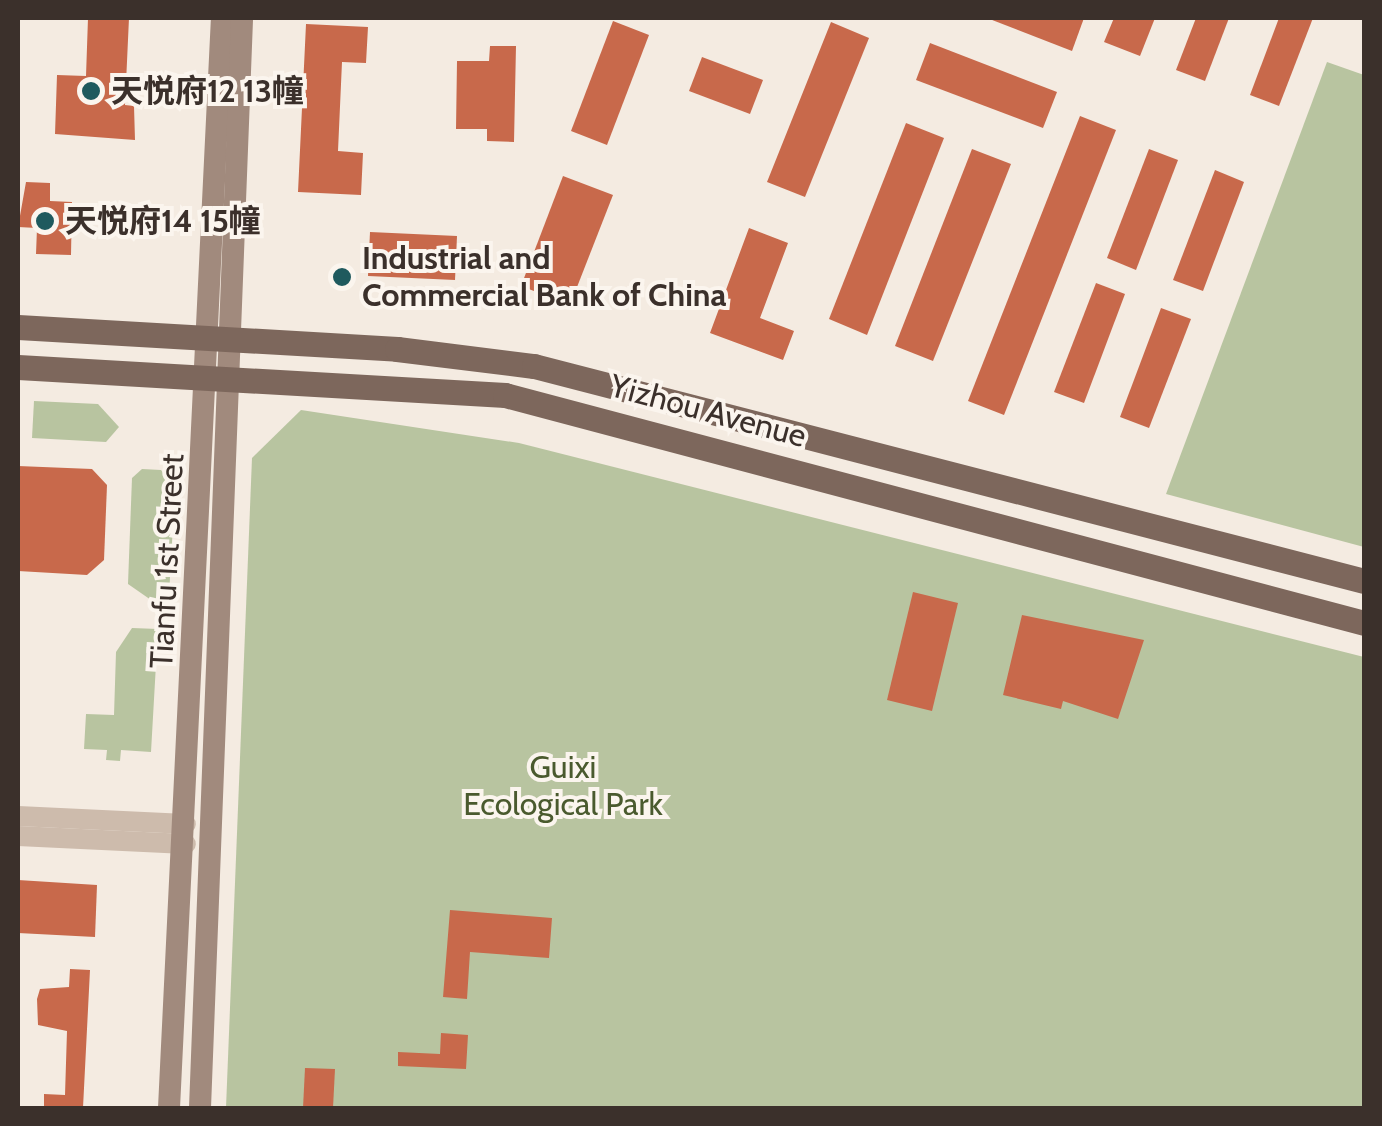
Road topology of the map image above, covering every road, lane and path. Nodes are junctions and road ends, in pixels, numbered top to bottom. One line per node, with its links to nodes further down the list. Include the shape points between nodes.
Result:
1 (222, 18): 4 (main road, Tianfu 1st Street)
2 (242, 18): 4 (main road, Tianfu 1st Street)
3 (18, 328): 4 (main road, Yizhou Avenue)
4 (217, 338): 6 (main road, Tianfu 1st Street); 7 (main road, Yizhou Avenue, via 534,366)
5 (18, 368): 6 (main road, Yizhou Avenue)
6 (219, 377): 8 (main road, Yizhou Avenue, via 505,395 598,414); 10 (main road, Tianfu 1st Street); 13 (main road, Tianfu 1st Street)
7 (1364, 582)
8 (1364, 623)
9 (18, 816): 10 (street)
10 (186, 834): 11 (street); 12 (main road, Tianfu 1st Street)
11 (18, 836)
12 (169, 1108)
13 (200, 1108)

